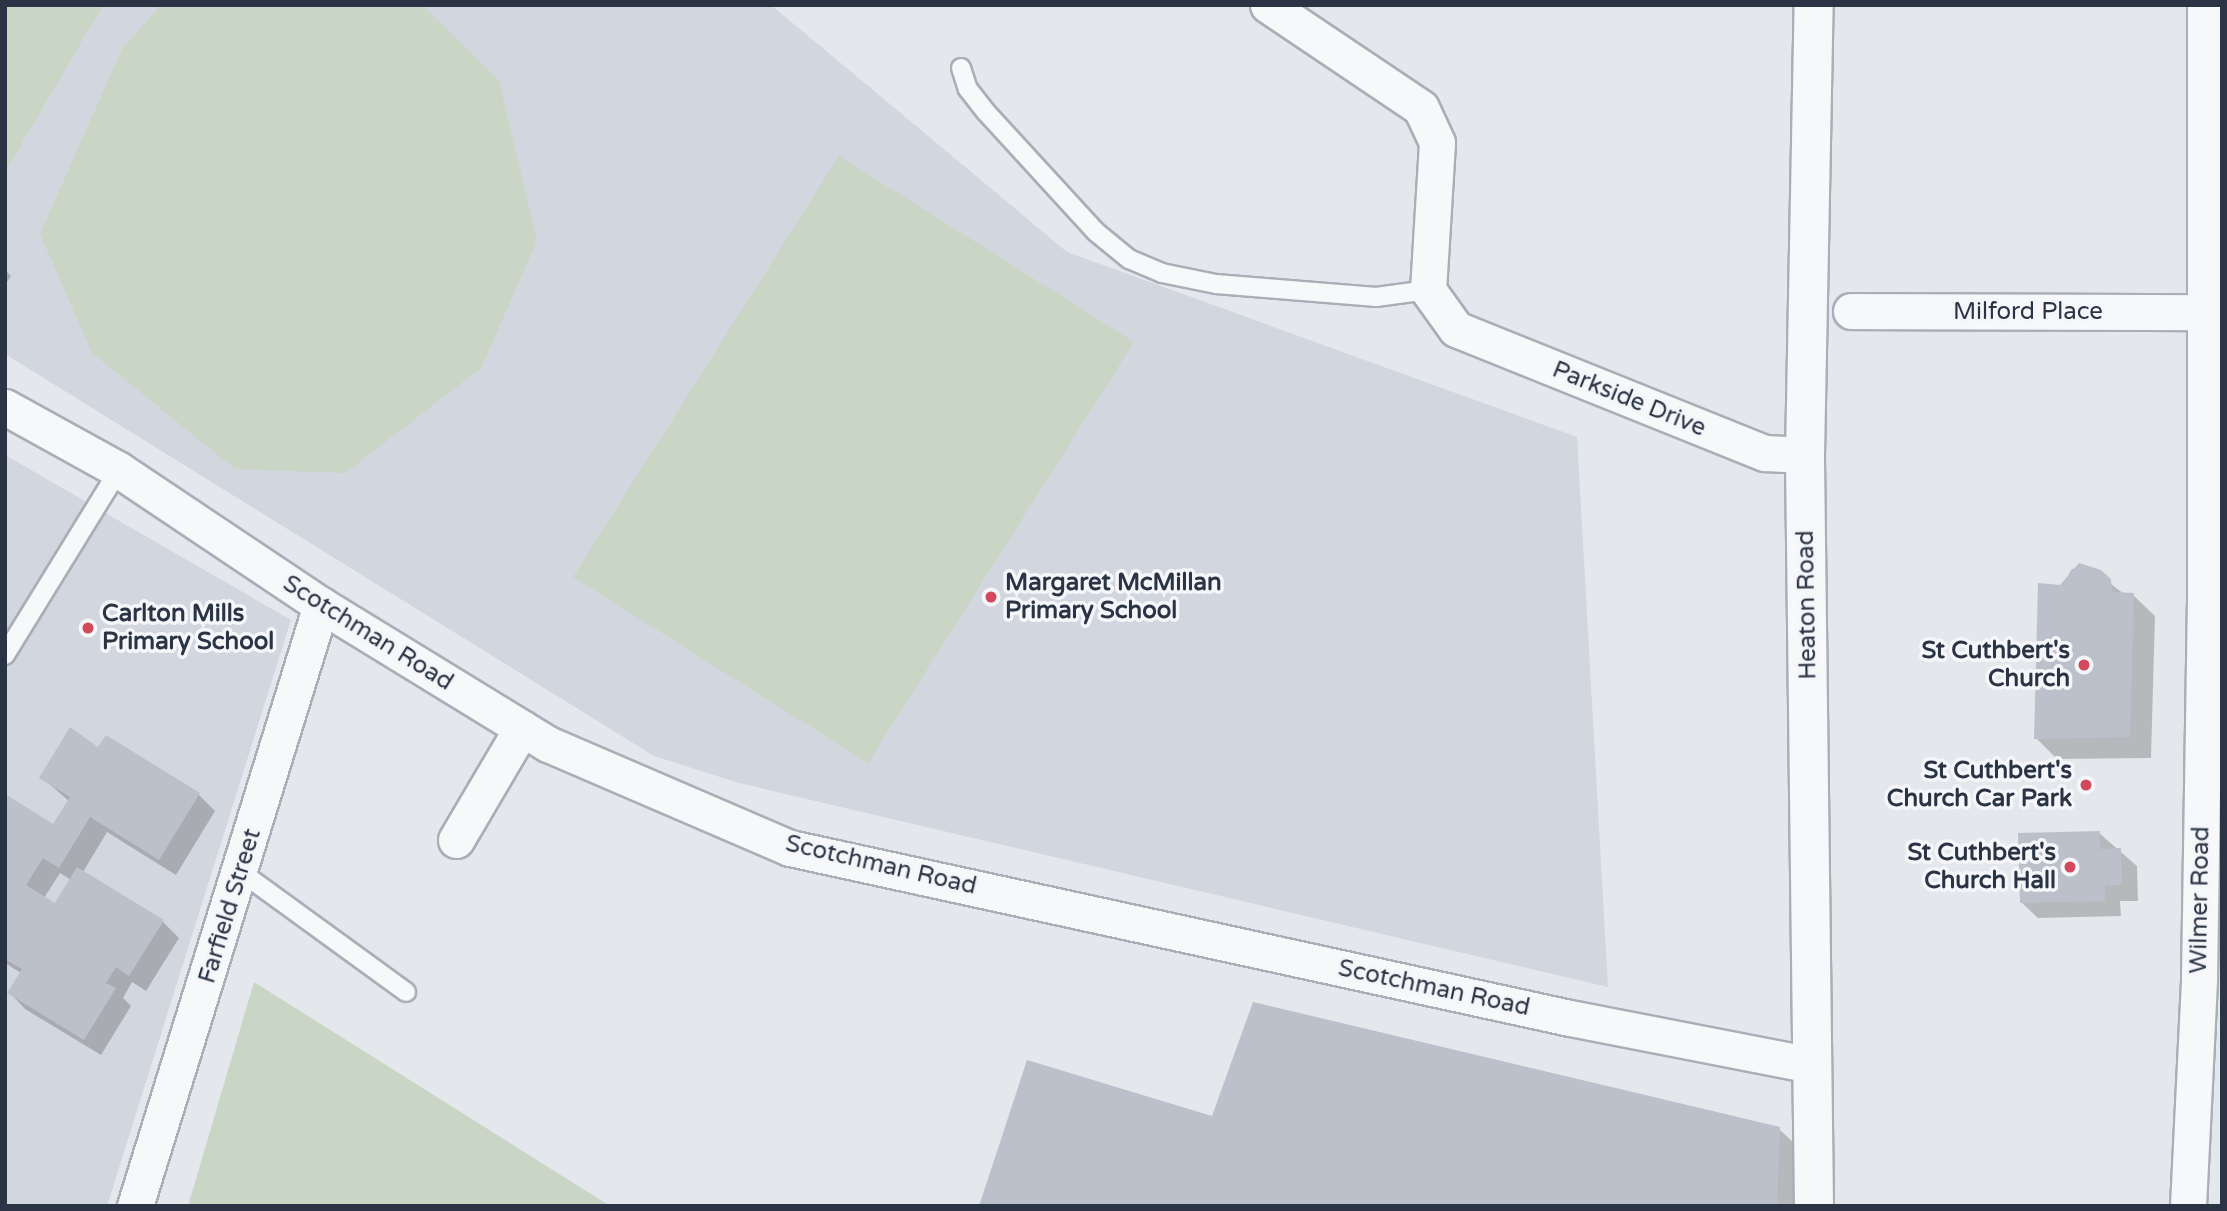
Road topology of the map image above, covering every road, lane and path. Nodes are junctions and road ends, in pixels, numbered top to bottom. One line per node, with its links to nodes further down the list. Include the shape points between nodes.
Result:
1 (1268, 5): 5 (street, via 1422,108 1437,144)
2 (1814, 5): 9 (street, Heaton Road)
3 (2205, 5): 7 (street, Wilmer Road)
4 (961, 68): 5 (lane, via 968,89 986,112 1096,232 1129,259 1162,273 1216,284 1376,297)
5 (1428, 290): 9 (street, Parkside Drive, via 1456,329 1765,453)
6 (1851, 311): 7 (street, Milford Place)
7 (2206, 312): 20 (street, Wilmer Road, via 2199,978)
8 (5, 407): 10 (street, Scotchman Road)
9 (1805, 455): 17 (street, Heaton Road)
10 (119, 470): 11 (street, Scotchman Road); 12 (lane)
11 (321, 605): 13 (street, Scotchman Road); 15 (street, Farfield Street)
12 (5, 655)
13 (522, 728): 14 (street); 17 (street, Scotchman Road, via 548,744 790,848 1570,1018)
14 (456, 840)
15 (241, 872): 16 (lane); 18 (street, Farfield Street)
16 (406, 992)
17 (1812, 1065): 19 (street, Heaton Road)
18 (135, 1206)
19 (1814, 1206)
20 (2188, 1206)

